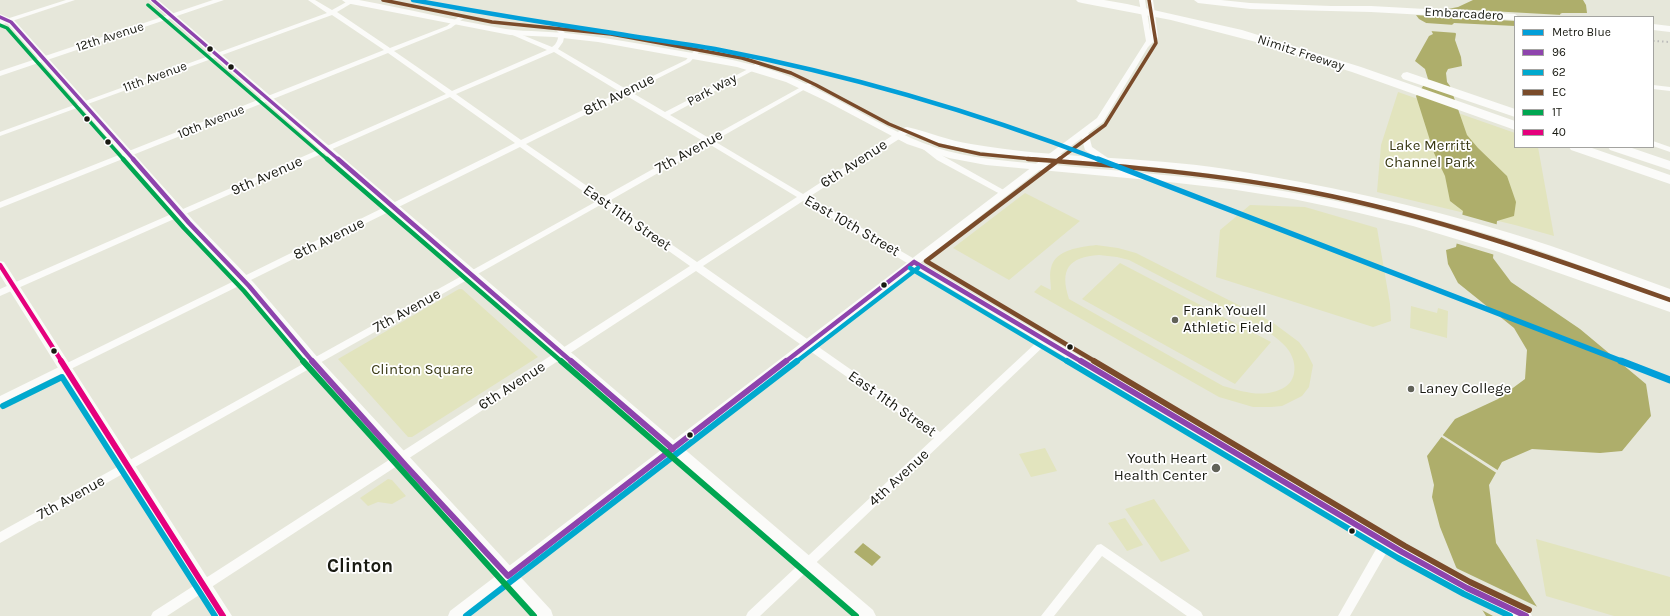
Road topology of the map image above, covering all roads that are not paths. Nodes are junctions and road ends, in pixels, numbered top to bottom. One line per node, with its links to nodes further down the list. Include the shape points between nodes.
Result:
1 (72, 0): 17 (street)
2 (153, 0): 14 (main road)
3 (220, 0): 14 (street, 12th Avenue)
4 (311, 0): 13 (street, East 11th Street)
5 (351, 0): 13 (street, 11th Avenue); 16 (main road)
6 (380, 0): 16 (main road)
7 (1082, 0): 39 (highway, Nimitz Freeway, via 1162,14 1265,40)
8 (1142, 0): 22 (street); 37 (highway, Nimitz Freeway, via 1283,34)
9 (1150, 0): 22 (street, via 1156,31 1155,37)
10 (1198, 0): 12 (main road, Embarcadero, via 1250,6)
11 (1235, 0): 12 (main road, Embarcadero, via 1328,4)
12 (1341, 8): 15 (main road, Embarcadero)
13 (332, 13): 24 (street, East 11th Street); 26 (street, 11th Avenue)
14 (172, 16): 26 (main road); 27 (street, 12th Avenue)
15 (1514, 17)
16 (459, 19): 20 (main road); 21 (main road); 24 (street, 10th Avenue, via 449,27)
17 (2, 20): 27 (main road, via 11,22)
18 (1654, 27): 19 (main road)
19 (1670, 29)
20 (510, 32): 21 (main road); 23 (street, East 10th Street)
21 (560, 32): 23 (street, via 560,44); 25 (main road)
22 (1149, 41): 40 (street, via 1104,115)
23 (555, 50): 33 (street, East 10th Street); 34 (street, 9th Avenue)
24 (389, 51): 34 (street, East 11th Street); 35 (street, 10th Avenue)
25 (695, 54): 28 (main road); 33 (street, 8th Avenue, via 688,61)
26 (217, 55): 35 (main road); 36 (street, 11th Avenue)
27 (44, 59): 29 (street, 12th Avenue); 36 (main road)
28 (756, 66): 30 (main road, via 792,74); 38 (street, Park Way)
29 (0, 74)
30 (809, 85): 41 (main road); 43 (street, 7th Avenue)
31 (1654, 87): 32 (street)
32 (1670, 88)
33 (625, 92): 38 (street, East 10th Street); 44 (street, 8th Avenue)
34 (451, 94): 44 (street, East 11th Street); 49 (street, 9th Avenue)
35 (268, 99): 49 (main road); 51 (street, 10th Avenue)
36 (83, 104): 42 (street, 11th Avenue); 51 (main road)
37 (1514, 113)
38 (665, 115): 43 (street, East 10th Street)
39 (1514, 126)
40 (1084, 132): 52 (street); 53 (street, via 1088,148)
41 (903, 133): 46 (main road); 52 (main road, via 960,146); 60 (street, 6th Avenue)
42 (0, 134)
43 (708, 141): 60 (street, East 10th Street); 61 (street, 7th Avenue)
44 (521, 143): 61 (street, East 11th Street); 63 (street, 8th Avenue)
45 (1654, 143): 50 (street)
46 (926, 147): 56 (main road, via 971,160); 59 (street, via 940,158)
47 (1580, 148): 54 (highway)
48 (1617, 148): 54 (highway)
49 (326, 150): 63 (main road); 64 (street, 9th Avenue)
50 (1670, 150)
51 (129, 154): 62 (street, 10th Avenue); 64 (main road)
52 (1052, 156): 53 (main road); 56 (street)
53 (1105, 160): 72 (main road, via 1221,171 1367,199 1506,236)
54 (1638, 162): 55 (highway); 57 (highway); 58 (highway)
55 (1670, 165)
56 (1038, 167): 59 (street); 73 (main road, via 1198,182 1337,204 1444,230 1573,271)
57 (1670, 180)
58 (1670, 184)
59 (1005, 193): 65 (street)
60 (803, 198): 65 (street, East 10th Street); 67 (street, 6th Avenue)
61 (602, 200): 67 (street, East 11th Street); 68 (street, 7th Avenue)
62 (0, 205)
63 (393, 207): 68 (main road); 69 (street, 8th Avenue)
64 (181, 214): 69 (main road); 70 (street, 9th Avenue)
65 (914, 262): 74 (street, East 10th Street); 75 (street)
66 (0, 264): 70 (main road)
67 (696, 266): 75 (street, East 11th Street); 76 (street, 6th Avenue)
68 (472, 274): 76 (main road); 77 (street, 7th Avenue)
69 (244, 281): 77 (main road); 78 (street, 8th Avenue)
70 (14, 287): 71 (street, 9th Avenue); 78 (main road)
71 (0, 293)
72 (1670, 294)
73 (1670, 307)
74 (1045, 340): 80 (street, 4th Avenue); 85 (street, East 10th Street)
75 (808, 345): 80 (street, East 11th Street); 81 (street)
76 (562, 354): 81 (main road); 82 (street, 6th Avenue)
77 (314, 363): 82 (main road); 83 (street, 7th Avenue)
78 (65, 368): 79 (street, 8th Avenue); 83 (main road)
79 (0, 400)
80 (941, 438): 86 (street, 4th Avenue)
81 (673, 449): 86 (main road); 87 (street)
82 (400, 459): 87 (main road); 88 (street, 6th Avenue)
83 (128, 466): 84 (street, 7th Avenue); 88 (main road)
84 (0, 538)
85 (1386, 542): 97 (street); 98 (street, East 10th Street, via 1467,588)
86 (807, 564): 93 (street, 4th Avenue); 94 (main road)
87 (508, 576): 91 (street); 92 (main road)
88 (204, 586): 89 (street, 6th Avenue); 90 (main road)
89 (157, 616)
90 (223, 616)
91 (455, 616)
92 (544, 616)
93 (752, 616)
94 (867, 616)
95 (1047, 616): 96 (street, via 1101,549)
96 (1197, 616)
97 (1344, 616)
98 (1526, 616)

